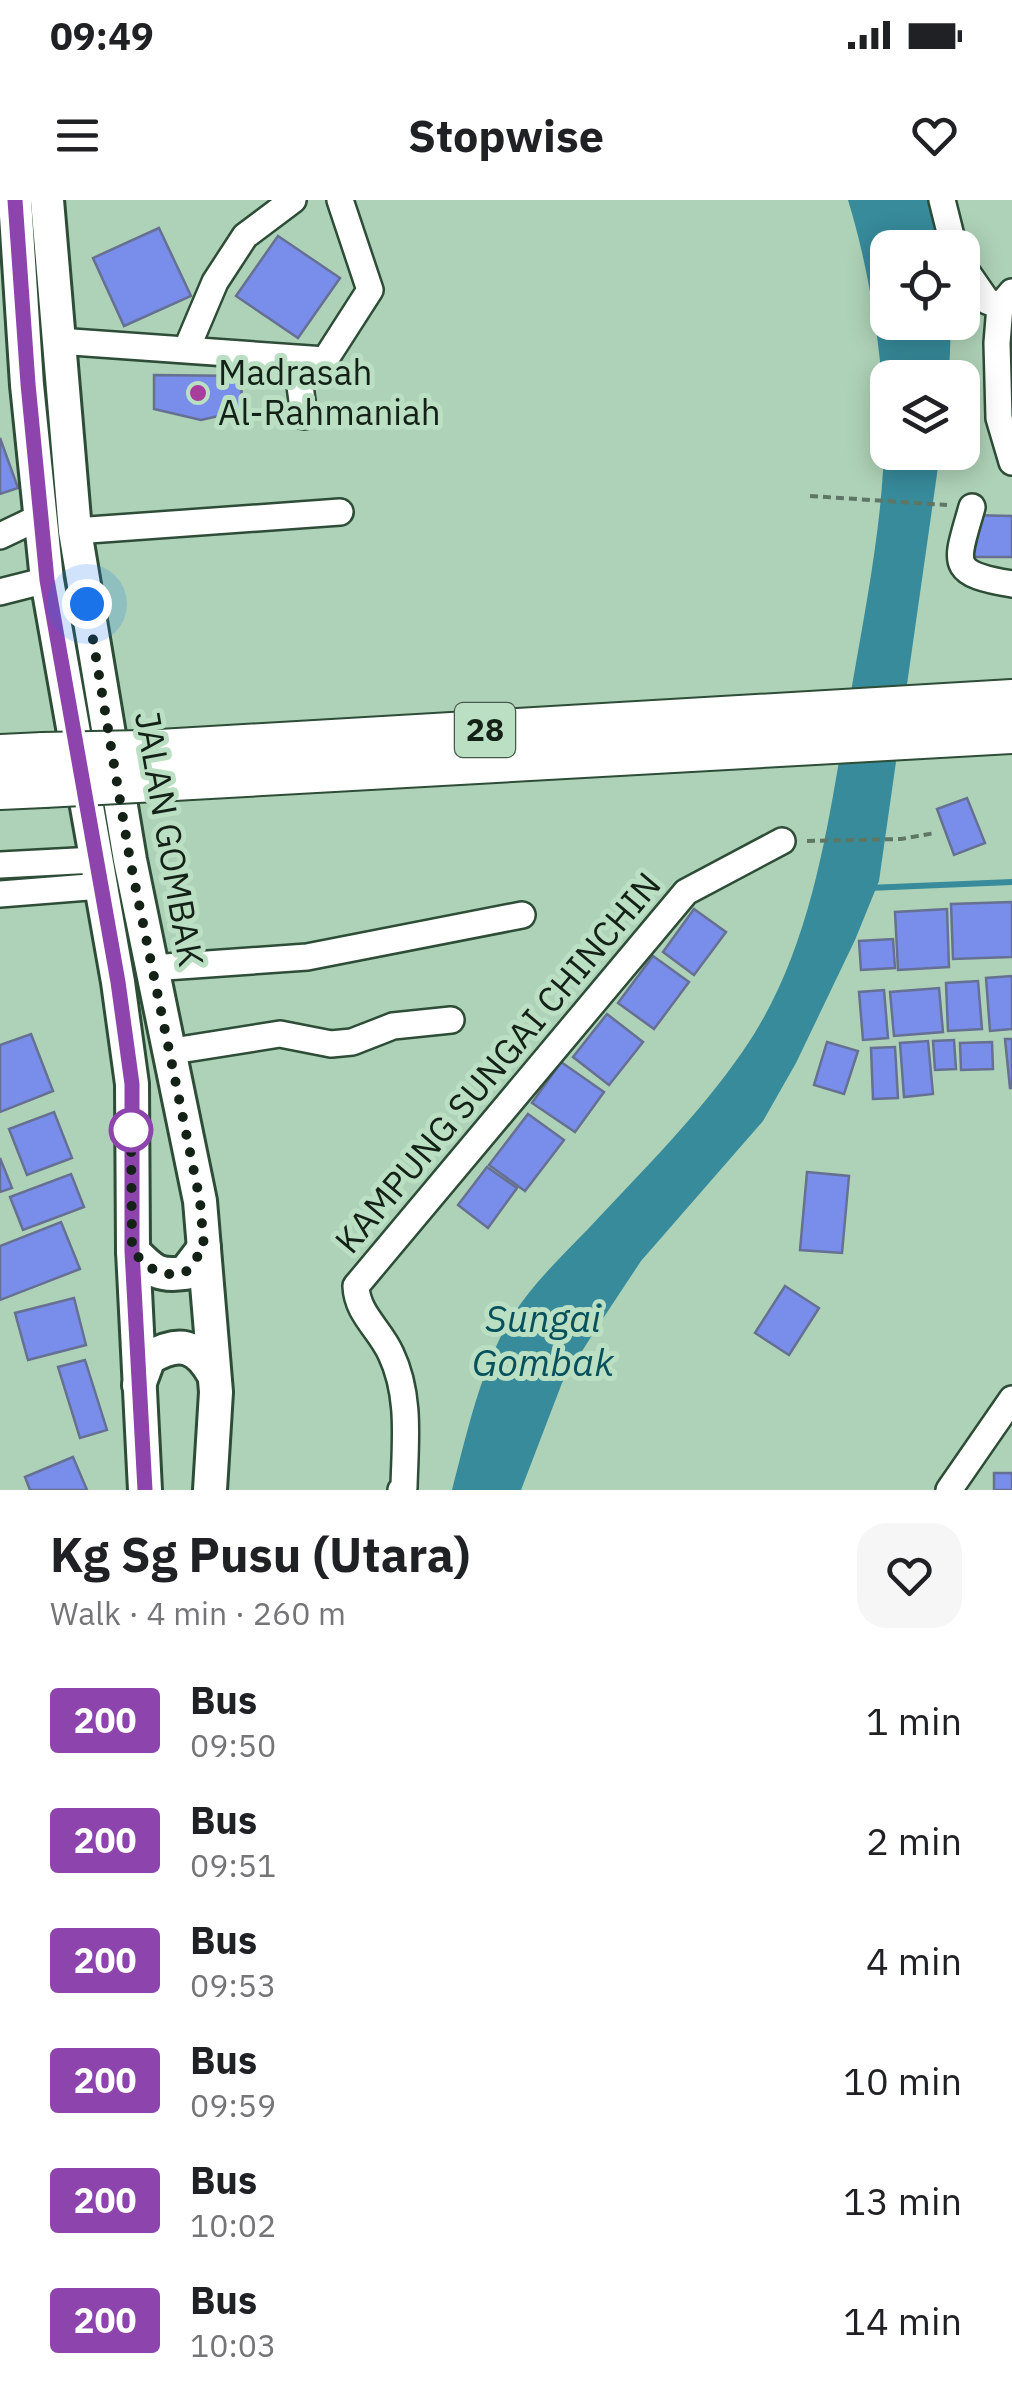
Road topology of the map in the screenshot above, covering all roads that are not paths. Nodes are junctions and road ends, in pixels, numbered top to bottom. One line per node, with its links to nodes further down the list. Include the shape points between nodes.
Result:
1 (15, 200): 7 (main road)
2 (47, 200): 11 (main road, JALAN GOMBAK)
3 (292, 200): 12 (street, via 245,236 215,282)
4 (340, 200): 12 (street, via 370,290 324,360)
5 (942, 200): 6 (street)
6 (950, 230)
7 (10, 286): 17 (main road)
8 (980, 290): 9 (street, via 987,300)
9 (1006, 299): 10 (street)
10 (1006, 346): 14 (street, via 999,418)
11 (59, 348): 12 (street); 13 (street, via 282,368 299,378); 18 (main road, JALAN GOMBAK)
12 (186, 348)
13 (304, 416)
14 (1012, 462)
15 (972, 507): 21 (street, via 961,565 974,577)
16 (340, 512): 18 (street)
17 (40, 516): 19 (street); 20 (main road)
18 (75, 531): 34 (main road, JALAN GOMBAK)
19 (0, 536)
20 (47, 580): 22 (street); 31 (main road)
21 (1012, 584)
22 (0, 592)
23 (1012, 699): 24 (highway, 28, via 953,702)
24 (823, 728): 25 (highway, 28, via 934,739); 27 (highway, 28, bridge)
25 (1012, 734)
26 (0, 754): 27 (highway, 28)
27 (44, 770): 28 (highway, 28)
28 (0, 790)
29 (782, 841): 46 (street, KAMPUNG SUNGAI CHINCHIN, via 686,892 356,1286 357,1302 392,1355 406,1409)
30 (0, 865): 31 (street)
31 (98, 873): 32 (street); 38 (main road, via 132,1084)
32 (0, 894)
33 (522, 914): 34 (street, via 306,957)
34 (151, 968): 36 (main road, JALAN GOMBAK)
35 (451, 1020): 36 (street, via 393,1026 352,1042 280,1034)
36 (168, 1052): 37 (main road, JALAN GOMBAK)
37 (204, 1248): 38 (main road, via 185,1273 166,1276); 39 (main road, JALAN GOMBAK)
38 (132, 1251): 40 (main road)
39 (214, 1376): 40 (main road, via 204,1358 177,1346 149,1358); 45 (main road, JALAN GOMBAK)
40 (138, 1389): 44 (main road)
41 (1012, 1399): 42 (street)
42 (985, 1438): 43 (street); 47 (street)
43 (1012, 1439)
44 (145, 1490)
45 (210, 1490)
46 (401, 1490)
47 (949, 1490)

